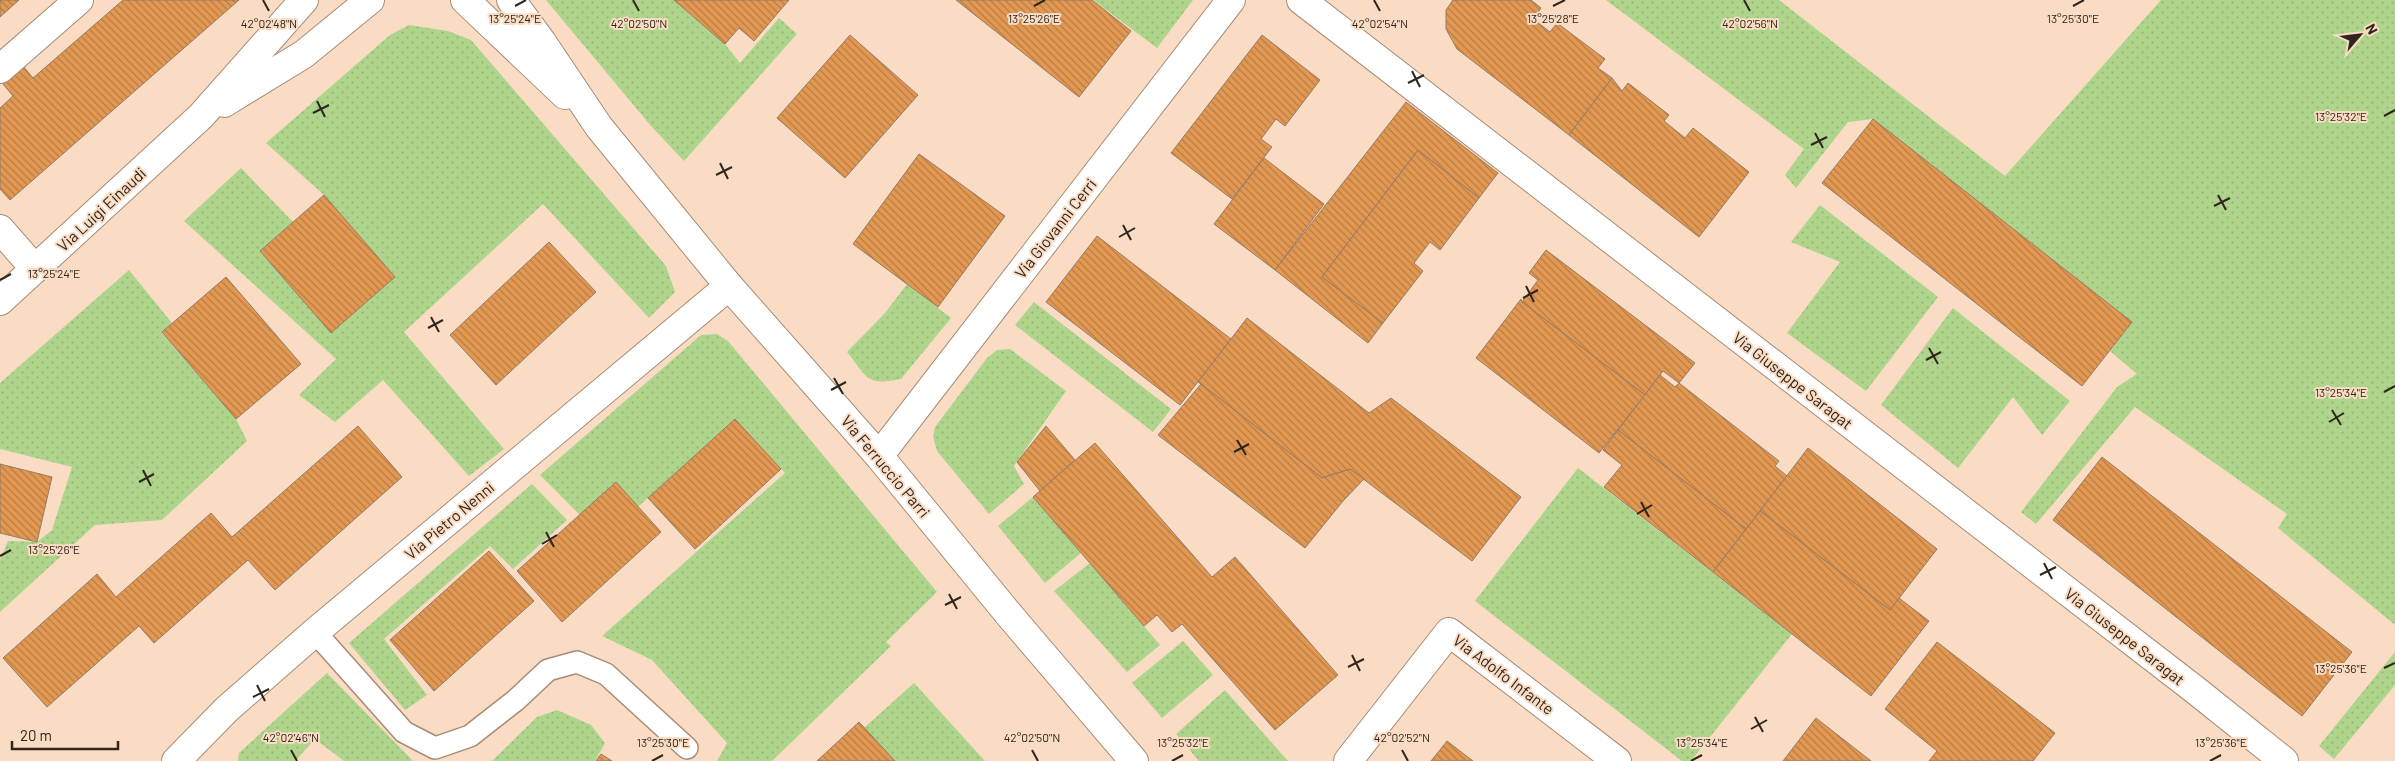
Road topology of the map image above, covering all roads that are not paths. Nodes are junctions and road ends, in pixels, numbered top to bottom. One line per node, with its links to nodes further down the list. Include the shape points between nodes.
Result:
1 (79, 0): 8 (street)
2 (304, 0): 9 (street, Via Luigi Einaudi)
3 (370, 0): 9 (street, Via Luigi Einaudi, via 304,54)
4 (465, 0): 10 (street, Via Ferruccio Parri)
5 (511, 0): 10 (street, Via Ferruccio Parri)
6 (1231, 0): 15 (street, Via Giovanni Cerri)
7 (1301, 0): 22 (street, Via Giuseppe Saragat)
8 (0, 69)
9 (201, 116): 12 (street, Via Luigi Einaudi)
10 (598, 127): 13 (street, Via Ferruccio Parri)
11 (0, 229): 12 (street)
12 (35, 269): 14 (street, Via Luigi Einaudi)
13 (729, 286): 15 (street, Via Ferruccio Parri); 16 (street, Via Pietro Nenni)
14 (0, 301)
15 (879, 456): 19 (street, Via Ferruccio Parri)
16 (315, 632): 17 (lane, via 404,732 435,748 470,736 548,670 577,662 606,674); 18 (street, Via Pietro Nenni, via 227,709)
17 (687, 748)
18 (176, 761)
19 (1134, 761)
20 (1348, 761): 21 (street, Via Adolfo Infante, via 1449,632)
21 (1617, 761)
22 (2284, 761)

